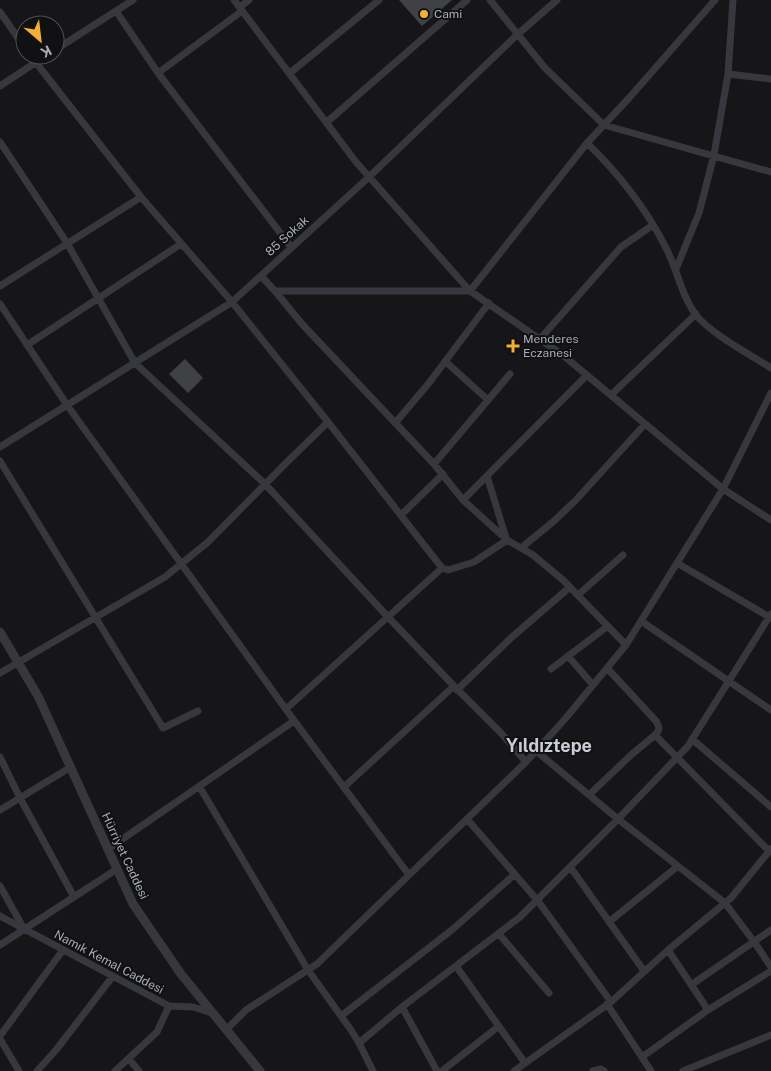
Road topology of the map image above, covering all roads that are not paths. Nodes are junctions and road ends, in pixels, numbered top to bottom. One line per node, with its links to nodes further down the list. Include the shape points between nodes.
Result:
1 (133, 0): 11 (street)
2 (234, 0): 10 (street)
3 (249, 0): 10 (street)
4 (380, 0): 19 (street)
5 (467, 0): 23 (street)
6 (490, 0): 14 (street)
7 (557, 0): 14 (street, 85 Sokak)
8 (715, 0): 24 (street)
9 (733, 0): 20 (street)
10 (241, 9): 18 (street); 19 (street)
11 (116, 11): 15 (street); 18 (street)
12 (0, 12): 13 (street)
13 (15, 34)
14 (518, 34): 24 (street, via 545,68); 29 (street, 85 Sokak)
15 (65, 44)
16 (32, 65): 22 (street)
17 (38, 65): 30 (street)
18 (158, 73): 34 (street)
19 (290, 73): 23 (street)
20 (728, 74): 21 (street); 27 (street)
21 (771, 79)
22 (0, 86)
23 (326, 122): 29 (street)
24 (604, 125): 26 (street); 27 (street)
25 (0, 142): 32 (street)
26 (587, 143): 31 (street, via 617,174); 39 (street)
27 (714, 155): 28 (street); 35 (street, via 699,213)
28 (771, 172)
29 (369, 177): 34 (street, 85 Sokak); 39 (street)
30 (141, 197): 32 (street); 33 (street)
31 (653, 225): 35 (street); 45 (street, via 621,248)
32 (67, 244): 37 (street); 40 (street)
33 (181, 244): 40 (street); 41 (street)
34 (291, 248): 36 (street, 85 Sokak)
35 (676, 269): 44 (street)
36 (260, 276): 38 (street); 41 (street, 85 Sokak)
37 (0, 286)
38 (275, 291): 39 (street); 57 (street, via 302,324)
39 (470, 291): 43 (street)
40 (98, 298): 46 (street); 48 (street)
41 (232, 302): 48 (street, 85 Sokak); 56 (street)
42 (0, 304): 46 (street)
43 (489, 304): 45 (street); 47 (street)
44 (696, 314): 49 (street, via 707,326); 53 (street)
45 (540, 339): 51 (street)
46 (27, 345): 55 (street)
47 (445, 361): 54 (street); 57 (street)
48 (135, 363): 55 (street, 85 Sokak); 64 (street)
49 (771, 368)
50 (510, 374): 54 (street)
51 (587, 375): 53 (street); 63 (street)
52 (771, 393): 65 (street)
53 (611, 395): 58 (street)
54 (488, 400): 61 (street)
55 (67, 405): 59 (street, 85 Sokak); 72 (street)
56 (328, 422): 64 (street); 67 (street)
57 (396, 422): 61 (street)
58 (646, 424): 65 (street); 70 (street, via 576,500)
59 (0, 447)
60 (0, 461): 79 (street)
61 (434, 464): 62 (street)
62 (443, 474): 66 (street); 67 (street)
63 (487, 476): 66 (street); 69 (street)
64 (265, 484): 72 (street, via 208,542); 78 (street)
65 (723, 489): 68 (street); 73 (street)
66 (464, 500): 69 (street)
67 (401, 515): 74 (street)
68 (771, 520)
69 (507, 540): 70 (street); 74 (street, via 474,562 448,570)
70 (521, 548): 75 (street)
71 (622, 555): 76 (street)
72 (182, 563): 79 (street, via 165,578); 92 (street)
73 (677, 564): 77 (street); 80 (street)
74 (442, 568): 78 (street)
75 (570, 587): 76 (street); 91 (street)
76 (578, 595): 81 (street)
77 (770, 616): 89 (street)
78 (388, 617): 91 (street); 92 (street)
79 (95, 618): 85 (street); 94 (street, via 163,728)
80 (640, 621): 83 (street); 89 (street)
81 (608, 626): 83 (street); 84 (street)
82 (0, 632): 85 (street, Hürriyet Caddesi)
83 (626, 644): 86 (street)
84 (568, 656): 87 (street); 90 (street)
85 (18, 663): 88 (street); 102 (street, Hürriyet Caddesi, via 38,696)
86 (607, 668): 90 (street); 96 (street, via 660,727)
87 (551, 670)
88 (0, 672)
89 (729, 682): 93 (street); 97 (street)
90 (593, 685): 98 (street)
91 (456, 688): 101 (street); 104 (street)
92 (286, 710): 95 (street)
93 (771, 710)
94 (198, 711)
95 (294, 721): 103 (street); 104 (street)
96 (656, 735): 99 (street); 105 (street)
97 (692, 739): 99 (street); 107 (street)
98 (536, 751): 101 (street); 105 (street)
99 (678, 756): 110 (street); 112 (street)
100 (0, 757): 106 (street)
101 (526, 762): 109 (street)
102 (70, 768): 106 (street); 111 (street, Hürriyet Caddesi)
103 (199, 786): 111 (street); 133 (street)
104 (344, 787): 117 (street)
105 (589, 795): 110 (street)
106 (20, 798): 108 (street); 119 (street)
107 (771, 807)
108 (0, 810)
109 (467, 819): 116 (street); 117 (street)
110 (618, 819): 113 (street); 114 (street)
111 (108, 849): 115 (street, Hürriyet Caddesi)
112 (770, 850): 121 (street)
113 (678, 866): 121 (street); 123 (street)
114 (571, 868): 120 (street); 123 (street)
115 (117, 869): 119 (street); 142 (street, Hürriyet Caddesi, via 133,904 181,974)
116 (515, 874): 120 (street); 143 (street, via 453,929)
117 (409, 875): 133 (street)
118 (0, 886): 124 (street)
119 (74, 897): 124 (street)
120 (538, 901): 126 (street); 138 (street)
121 (725, 903): 127 (street); 130 (street)
122 (0, 916): 124 (street, Namık Kemal Caddesi)
123 (609, 922): 134 (street)
124 (24, 929): 128 (street); 129 (street, Namık Kemal Caddesi)
125 (771, 930): 127 (street)
126 (499, 934): 131 (street); 137 (street)
127 (755, 943): 132 (street); 136 (street)
128 (0, 945)
129 (63, 950): 135 (street, Namık Kemal Caddesi); 147 (street)
130 (668, 950): 134 (street); 136 (street)
131 (456, 966): 140 (street); 144 (street)
132 (771, 969): 141 (street)
133 (308, 970): 143 (street); 145 (street, via 246,1010)
134 (644, 972): 138 (street)
135 (113, 976): 139 (street, Namık Kemal Caddesi); 153 (street)
136 (691, 985): 141 (street)
137 (549, 993)
138 (609, 1003): 149 (street); 151 (street)
139 (169, 1006): 142 (street, Namık Kemal Caddesi); 150 (street, via 157,1032)
140 (402, 1007): 148 (street); 158 (street)
141 (708, 1010): 149 (street)
142 (212, 1012): 145 (street, Hürriyet Caddesi)
143 (341, 1016): 148 (street)
144 (499, 1026): 151 (street); 159 (street)
145 (226, 1030): 156 (street, Hürriyet Caddesi)
146 (771, 1035): 164 (street)
147 (0, 1037): 152 (street)
148 (358, 1043): 157 (street)
149 (642, 1057): 163 (street)
150 (128, 1059): 154 (street); 155 (street)
151 (525, 1063): 160 (street)
152 (19, 1071)
153 (37, 1071)
154 (115, 1071)
155 (138, 1071)
156 (260, 1071)
157 (373, 1071)
158 (437, 1071)
159 (442, 1071)
160 (514, 1071)
161 (594, 1071): 162 (street)
162 (604, 1071)
163 (651, 1071)
164 (683, 1071)

